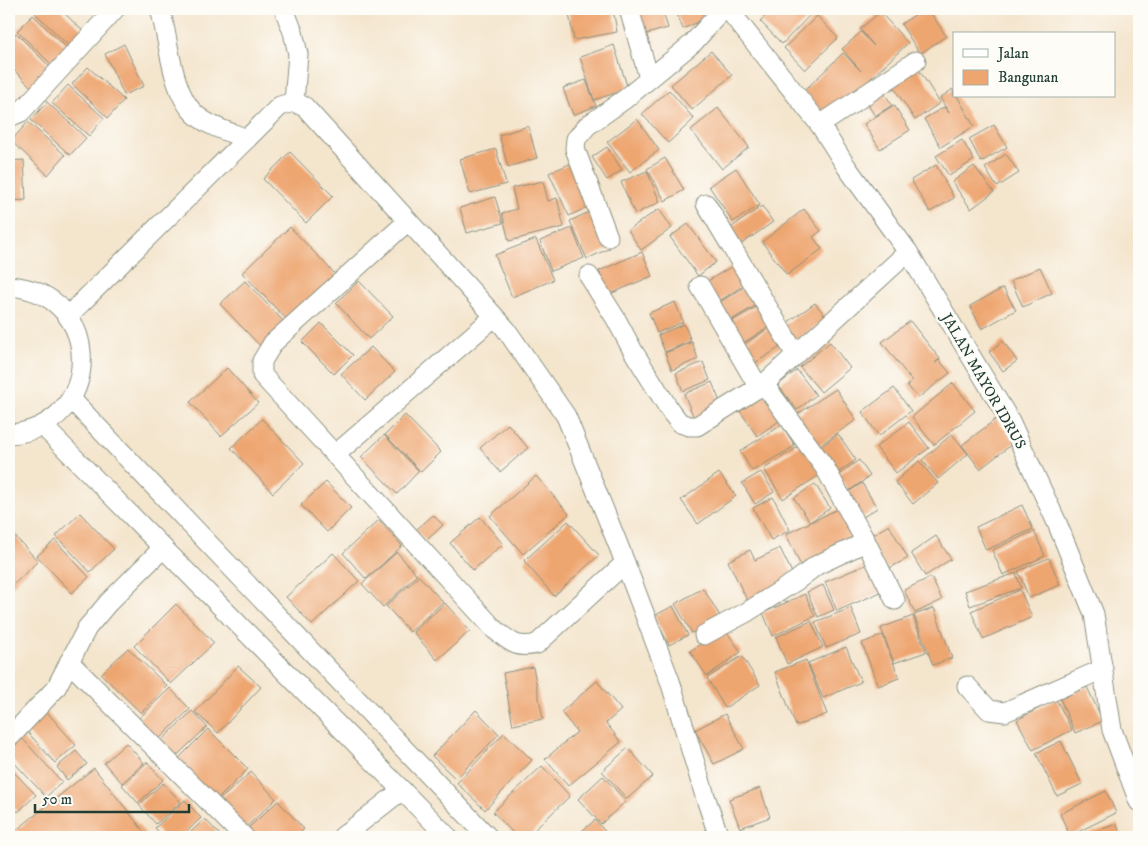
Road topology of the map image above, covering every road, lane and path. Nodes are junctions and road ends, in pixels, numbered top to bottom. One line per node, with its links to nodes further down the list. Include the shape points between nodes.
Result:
1 (115, 9): 10 (street, via 21,112)
2 (160, 9): 12 (street, via 182,98 195,114 212,125)
3 (284, 9): 9 (street, via 298,54)
4 (629, 9): 8 (street)
5 (722, 9): 8 (street, via 693,43)
6 (728, 9): 11 (street, JALAN MAYOR IDRUS)
7 (916, 61): 11 (street)
8 (649, 78): 15 (street, via 587,126 576,139 575,149)
9 (294, 102): 12 (street, via 280,106); 14 (street, via 305,107)
10 (9, 117)
11 (820, 125): 16 (street, JALAN MAYOR IDRUS)
12 (247, 140): 20 (street)
13 (706, 204): 22 (street)
14 (408, 221): 21 (street); 27 (street, via 273,343 262,361 262,375)
15 (608, 237)
16 (908, 252): 22 (street); 34 (street, JALAN MAYOR IDRUS, via 1010,421 1094,614)
17 (589, 276): 23 (street, via 632,351 680,423 697,426)
18 (9, 286): 20 (street, via 40,293)
19 (700, 286): 23 (street)
20 (68, 316): 24 (street, via 80,343 82,357 81,372)
21 (494, 317): 27 (street); 30 (street, via 566,416)
22 (796, 355): 23 (street)
23 (762, 386): 28 (street, via 825,468)
24 (71, 399): 25 (street); 42 (street)
25 (42, 426): 26 (street); 29 (street)
26 (9, 434)
27 (336, 454): 30 (street, via 496,630 515,645 537,644)
28 (866, 542): 31 (street); 32 (street, via 817,565 796,582)
29 (163, 548): 33 (street, via 92,622); 37 (street)
30 (625, 563): 43 (street, via 670,681)
31 (895, 600)
32 (704, 635)
33 (69, 662): 36 (street, via 56,688); 39 (street)
34 (1103, 669): 35 (street, via 1004,712 989,710); 38 (street, JALAN MAYOR IDRUS, via 1112,730)
35 (967, 686)
36 (9, 736)
37 (402, 790): 40 (street); 41 (street)
38 (1139, 802)
39 (244, 837)
40 (342, 837)
41 (448, 837)
42 (488, 837)
43 (719, 837)

